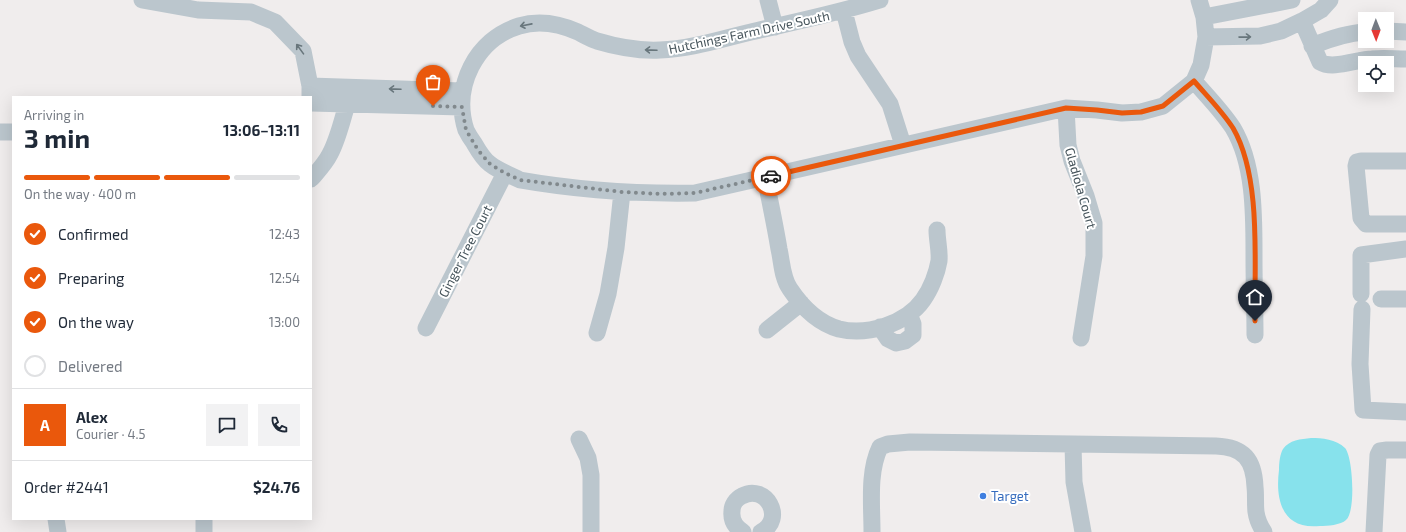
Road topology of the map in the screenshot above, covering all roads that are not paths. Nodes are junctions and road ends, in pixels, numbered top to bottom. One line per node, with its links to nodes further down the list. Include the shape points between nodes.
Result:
1 (142, 0): 7 (street, via 198,10)
2 (768, 0): 11 (street)
3 (880, 0): 8 (street, Hutchings Farm Drive South)
4 (1199, 0): 9 (street)
5 (1292, 0): 9 (street)
6 (1330, 0): 10 (street, via 1321,10)
7 (253, 6): 19 (street, one-way to 7, via 303,51 275,22)
8 (844, 11): 11 (street, Hutchings Farm Drive South); 26 (street, via 858,56 890,104)
9 (1204, 18): 15 (street)
10 (1302, 21): 15 (street, one-way to 10, via 1260,36 1281,31); 16 (street)
11 (775, 27): 20 (street, Hutchings Farm Drive South, one-way to 20, via 687,47 660,50 617,46 559,25 538,23 519,26 503,34 478,55 468,72)
12 (1394, 31): 13 (street)
13 (1406, 32)
14 (1358, 33): 16 (street)
15 (1206, 37): 18 (street, via 1201,65)
16 (1312, 46): 17 (street, via 1320,62 1325,65 1370,59)
17 (1406, 59)
18 (1194, 81): 23 (street, via 1163,106 1141,112 1122,113); 41 (street, via 1233,129 1248,172 1254,206)
19 (310, 91): 20 (street, one-way to 19)
20 (462, 99): 22 (street); 28 (street, via 466,130 490,164)
21 (312, 103): 22 (street)
22 (347, 104): 30 (street, via 330,154)
23 (1066, 108): 26 (street); 42 (street, Gladiola Court, via 1068,146 1094,224 1094,256)
24 (0, 132): 25 (street)
25 (12, 132)
26 (903, 145): 29 (street)
27 (1406, 161): 32 (street, via 1361,161 1357,162 1356,166 1363,222)
28 (505, 173): 31 (street, via 520,180); 38 (street, Ginger Tree Court)
29 (765, 177): 31 (street, via 695,193); 37 (street, via 783,272 789,288)
30 (312, 178)
31 (622, 192): 40 (street, via 608,294)
32 (1406, 224)
33 (937, 230): 37 (street, via 939,260 932,283 923,300 909,314 895,322 855,331 838,328 812,316)
34 (1406, 249): 43 (street, via 1361,255 1360,364 1363,410)
35 (1381, 299): 36 (street)
36 (1406, 299)
37 (801, 303): 39 (street)
38 (426, 328)
39 (768, 330)
40 (597, 333)
41 (1255, 335)
42 (1081, 338)
43 (1406, 412)
44 (579, 438): 51 (street, via 588,458 591,475)
45 (1073, 444): 54 (street, via 910,442 880,447 873,471); 55 (street, via 1074,482); 56 (street, via 1228,446 1238,450 1250,464 1254,475 1256,512)
46 (1406, 450): 57 (street, via 1380,451 1378,455)
47 (56, 520): 49 (street)
48 (204, 520): 50 (street)
49 (58, 532)
50 (204, 532)
51 (591, 532)
52 (743, 532): 53 (street, via 734,523 732,509 739,498 752,493 765,498 772,509 771,522)
53 (762, 532)
54 (872, 532)
55 (1084, 532)
56 (1264, 532)
57 (1374, 532)

